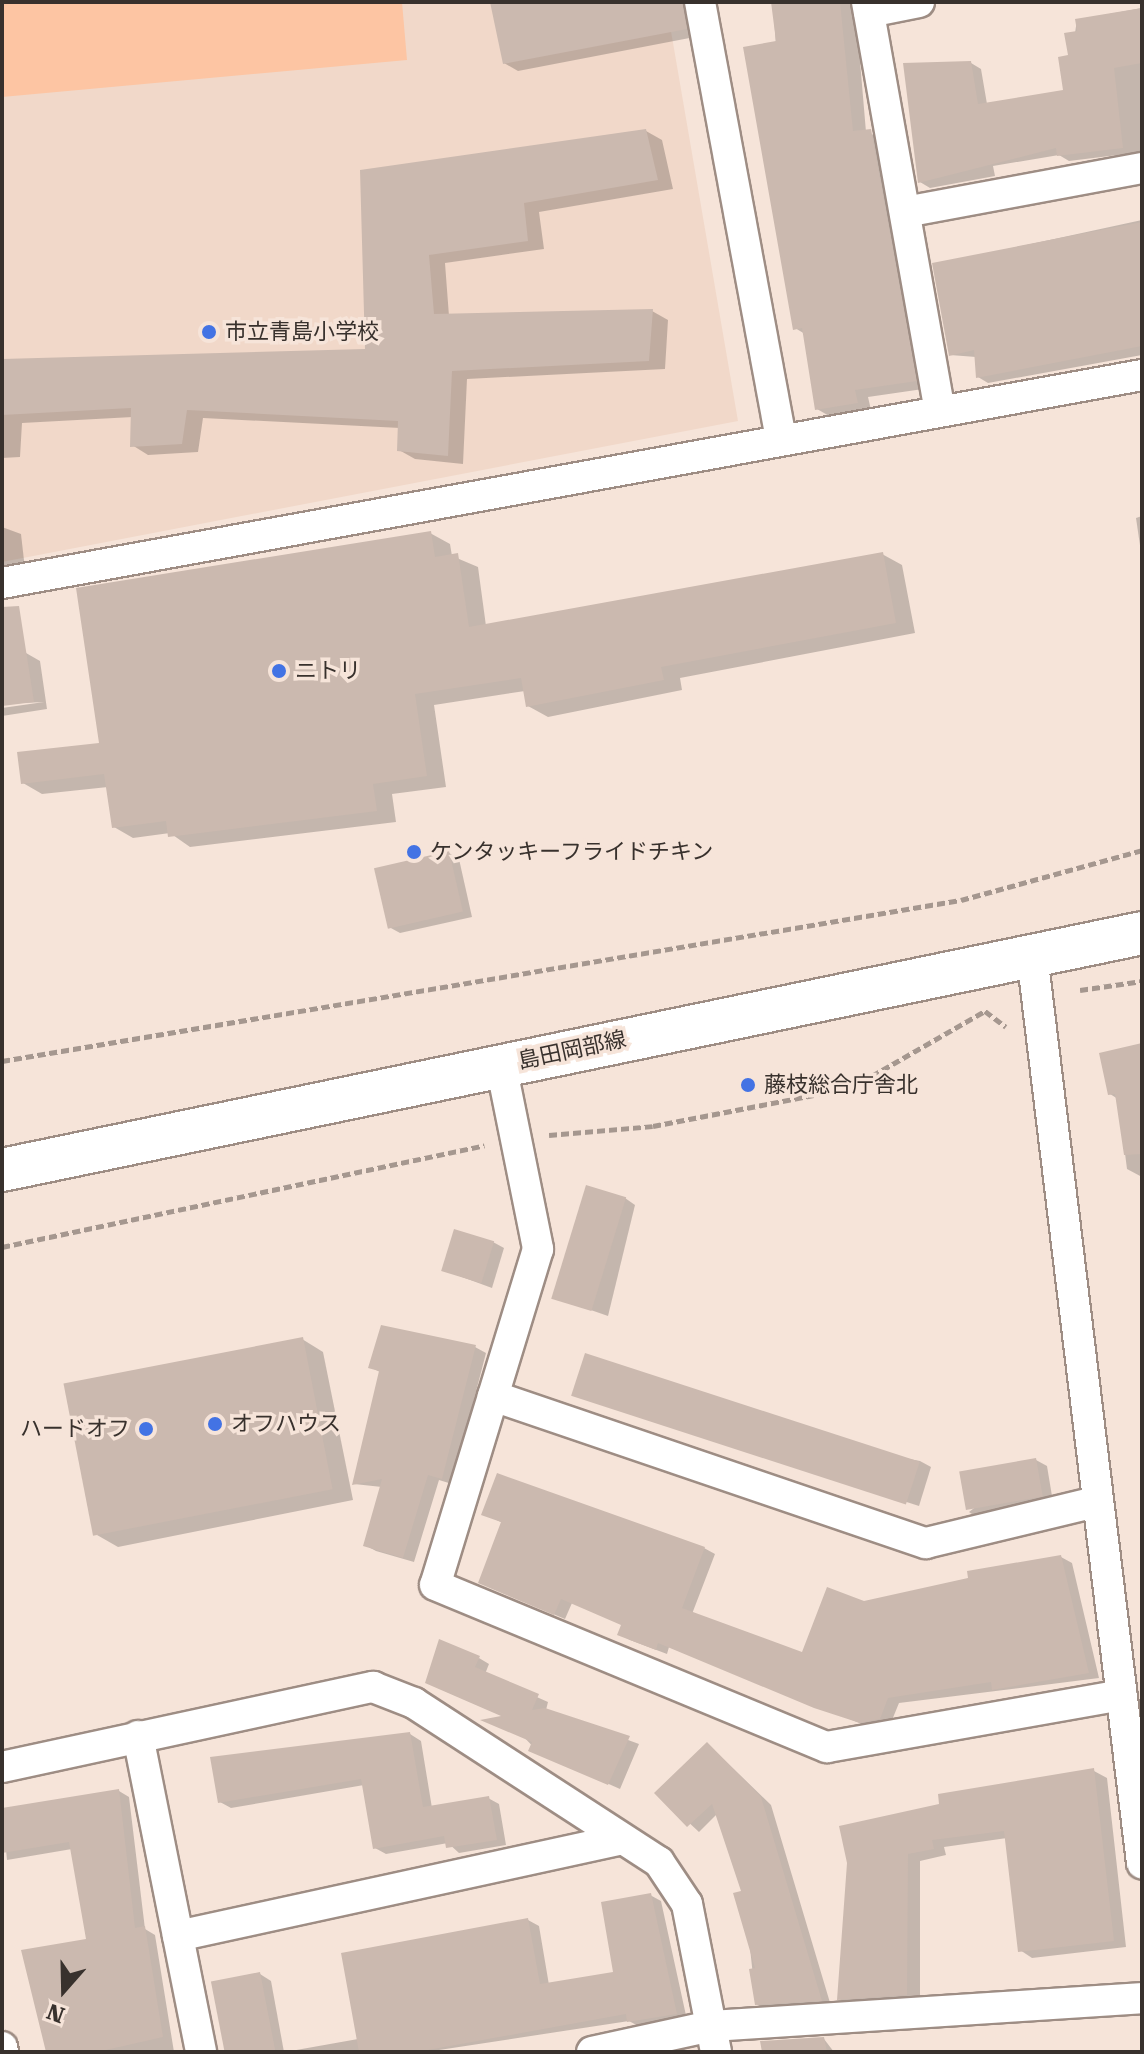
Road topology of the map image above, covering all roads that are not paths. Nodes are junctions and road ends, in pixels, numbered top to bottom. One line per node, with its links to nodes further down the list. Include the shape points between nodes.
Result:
1 (700, 2): 8 (street)
2 (919, 2): 3 (street)
3 (868, 7): 5 (street)
4 (1142, 168): 5 (street)
5 (905, 212): 7 (street)
6 (1142, 375): 7 (street)
7 (940, 410): 8 (street)
8 (781, 438): 9 (street)
9 (2, 583)
10 (1142, 933): 11 (main road, 島田岡部線)
11 (1032, 955): 12 (main road, 島田岡部線); 15 (street)
12 (501, 1065): 13 (main road, 島田岡部線); 14 (street, via 538,1249)
13 (2, 1170)
14 (493, 1396): 15 (street, via 926,1543); 16 (street, via 435,1585 827,1747)
15 (1096, 1502): 16 (street)
16 (1121, 1695): 19 (street)
17 (138, 1736): 18 (street); 20 (street, via 373,1687 414,1703); 22 (street)
18 (2, 1767)
19 (1140, 1822): 21 (street)
20 (622, 1839): 22 (street); 24 (street, via 659,1862 687,1904)
21 (1142, 1863)
22 (178, 1936): 25 (street)
23 (1142, 1998): 24 (street)
24 (713, 2039): 26 (street)
25 (201, 2052)
26 (592, 2052)

